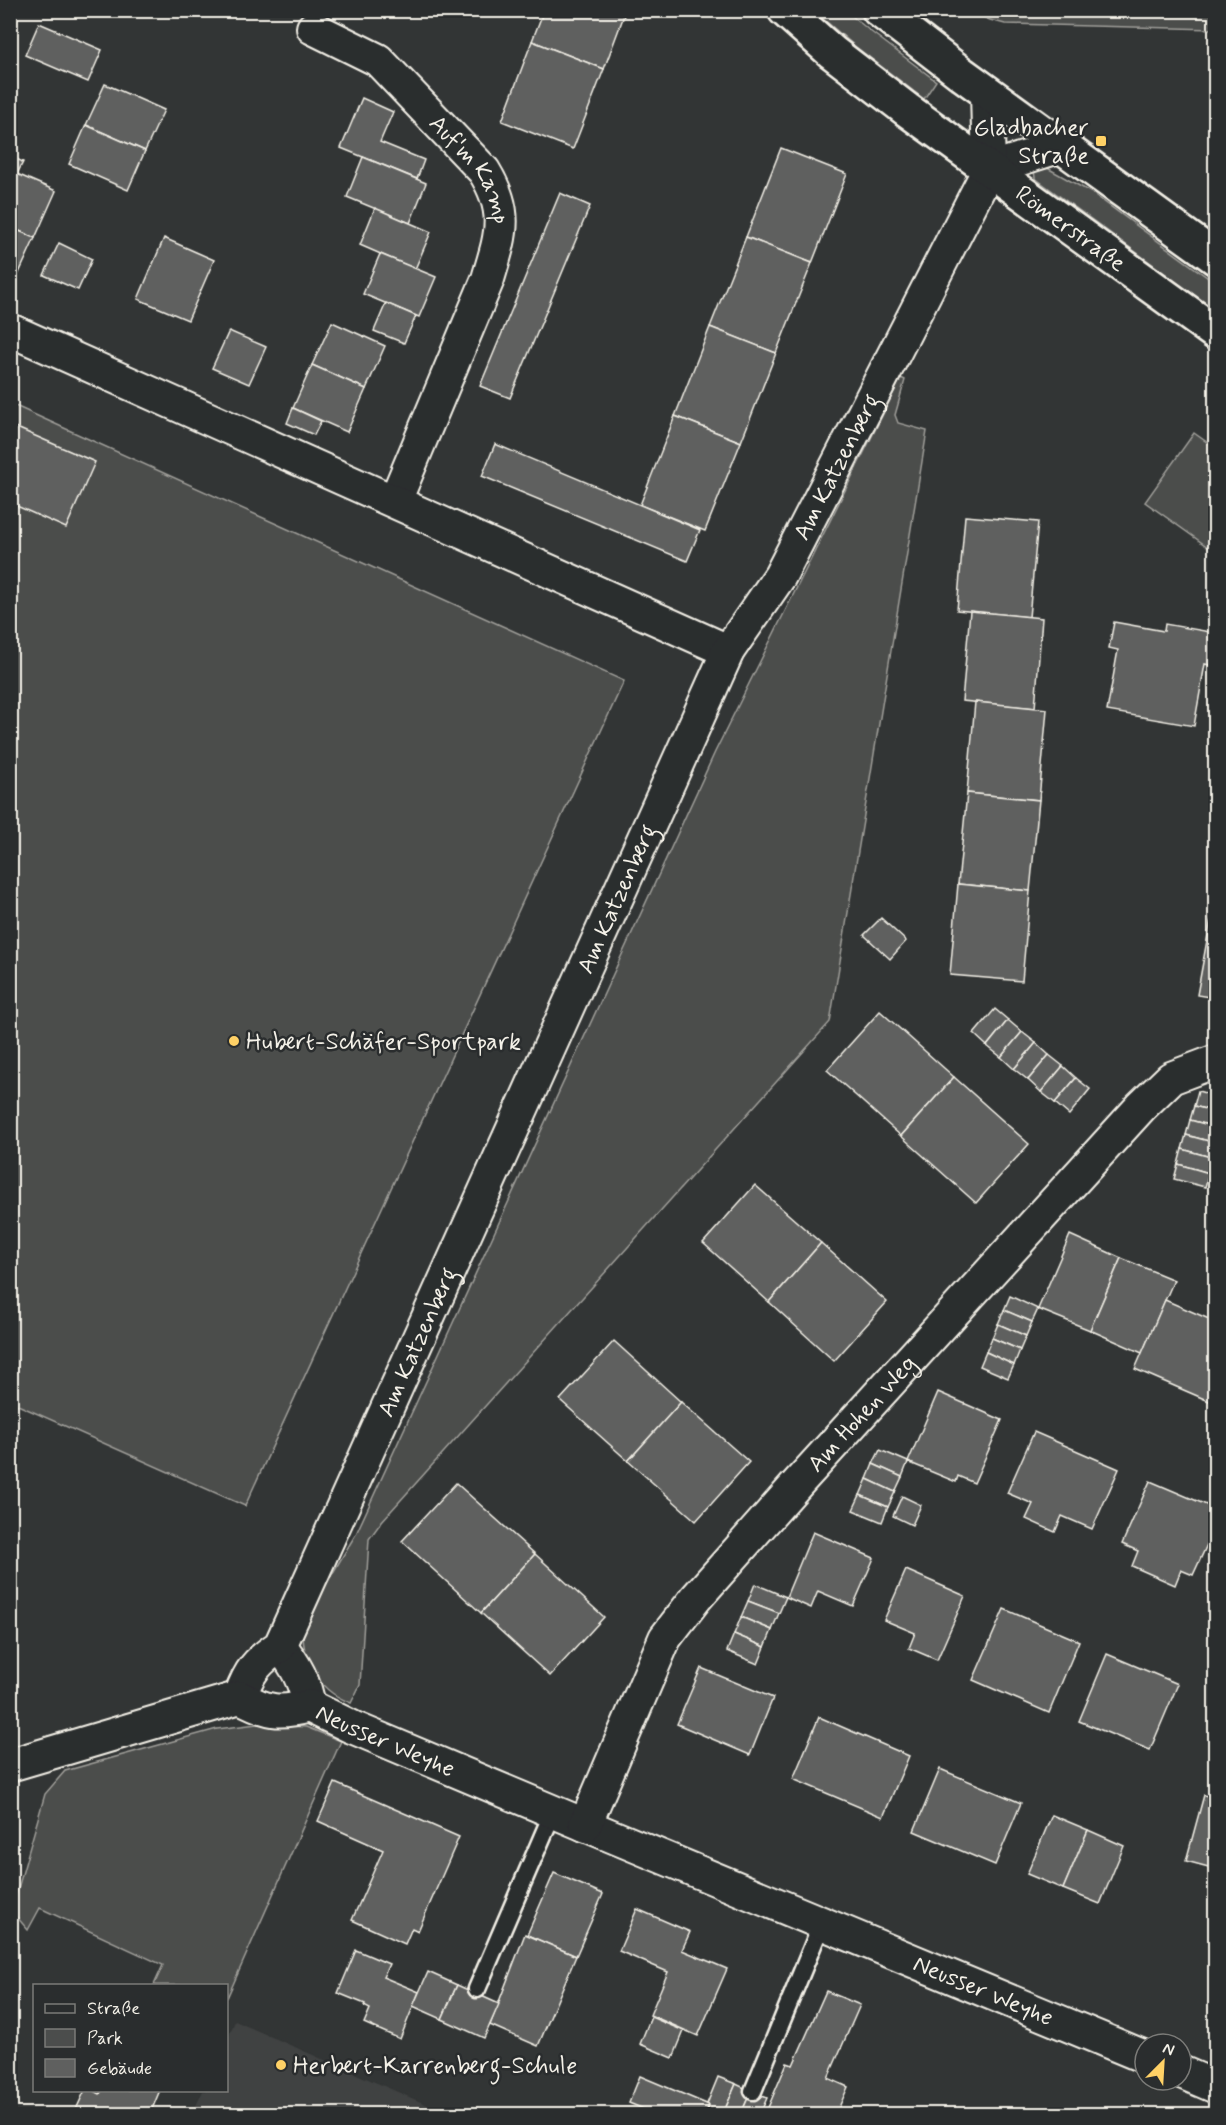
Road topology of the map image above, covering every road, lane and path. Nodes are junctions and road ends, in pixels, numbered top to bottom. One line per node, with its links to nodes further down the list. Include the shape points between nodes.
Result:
1 (785, 10): 6 (main road, Römerstraße, via 832,52)
2 (879, 10): 4 (main road)
3 (313, 28): 10 (street, Auf'm Kamp, via 378,60 484,171 495,189 501,211 498,243 488,279)
4 (987, 92): 5 (main road); 6 (street, Am Katzenberg)
5 (1061, 146): 6 (street); 7 (main road)
6 (989, 169): 9 (main road, Römerstraße); 11 (street, Am Katzenberg, via 780,576)
7 (1215, 258)
8 (10, 330): 10 (street)
9 (1215, 333)
10 (395, 501): 11 (street)
11 (728, 651): 13 (street, Am Katzenberg)
12 (1215, 1061): 18 (street, Am Hohen Weg, via 1171,1078 1141,1107 696,1598 665,1638)
13 (280, 1646): 14 (street, Am Katzenberg, via 255,1665); 15 (street, via 300,1672)
14 (240, 1696): 15 (street, Neusser Weyhe, via 273,1712); 16 (street)
15 (309, 1706): 17 (street, Neusser Weyhe)
16 (10, 1765)
17 (553, 1812): 18 (street, Neusser Weyhe); 20 (lane)
18 (585, 1825): 19 (street, Neusser Weyhe)
19 (822, 1923): 21 (street, Neusser Weyhe); 24 (lane)
20 (477, 1989)
21 (1133, 2052)
22 (1193, 2077): 23 (street)
23 (1215, 2087)
24 (753, 2091)

